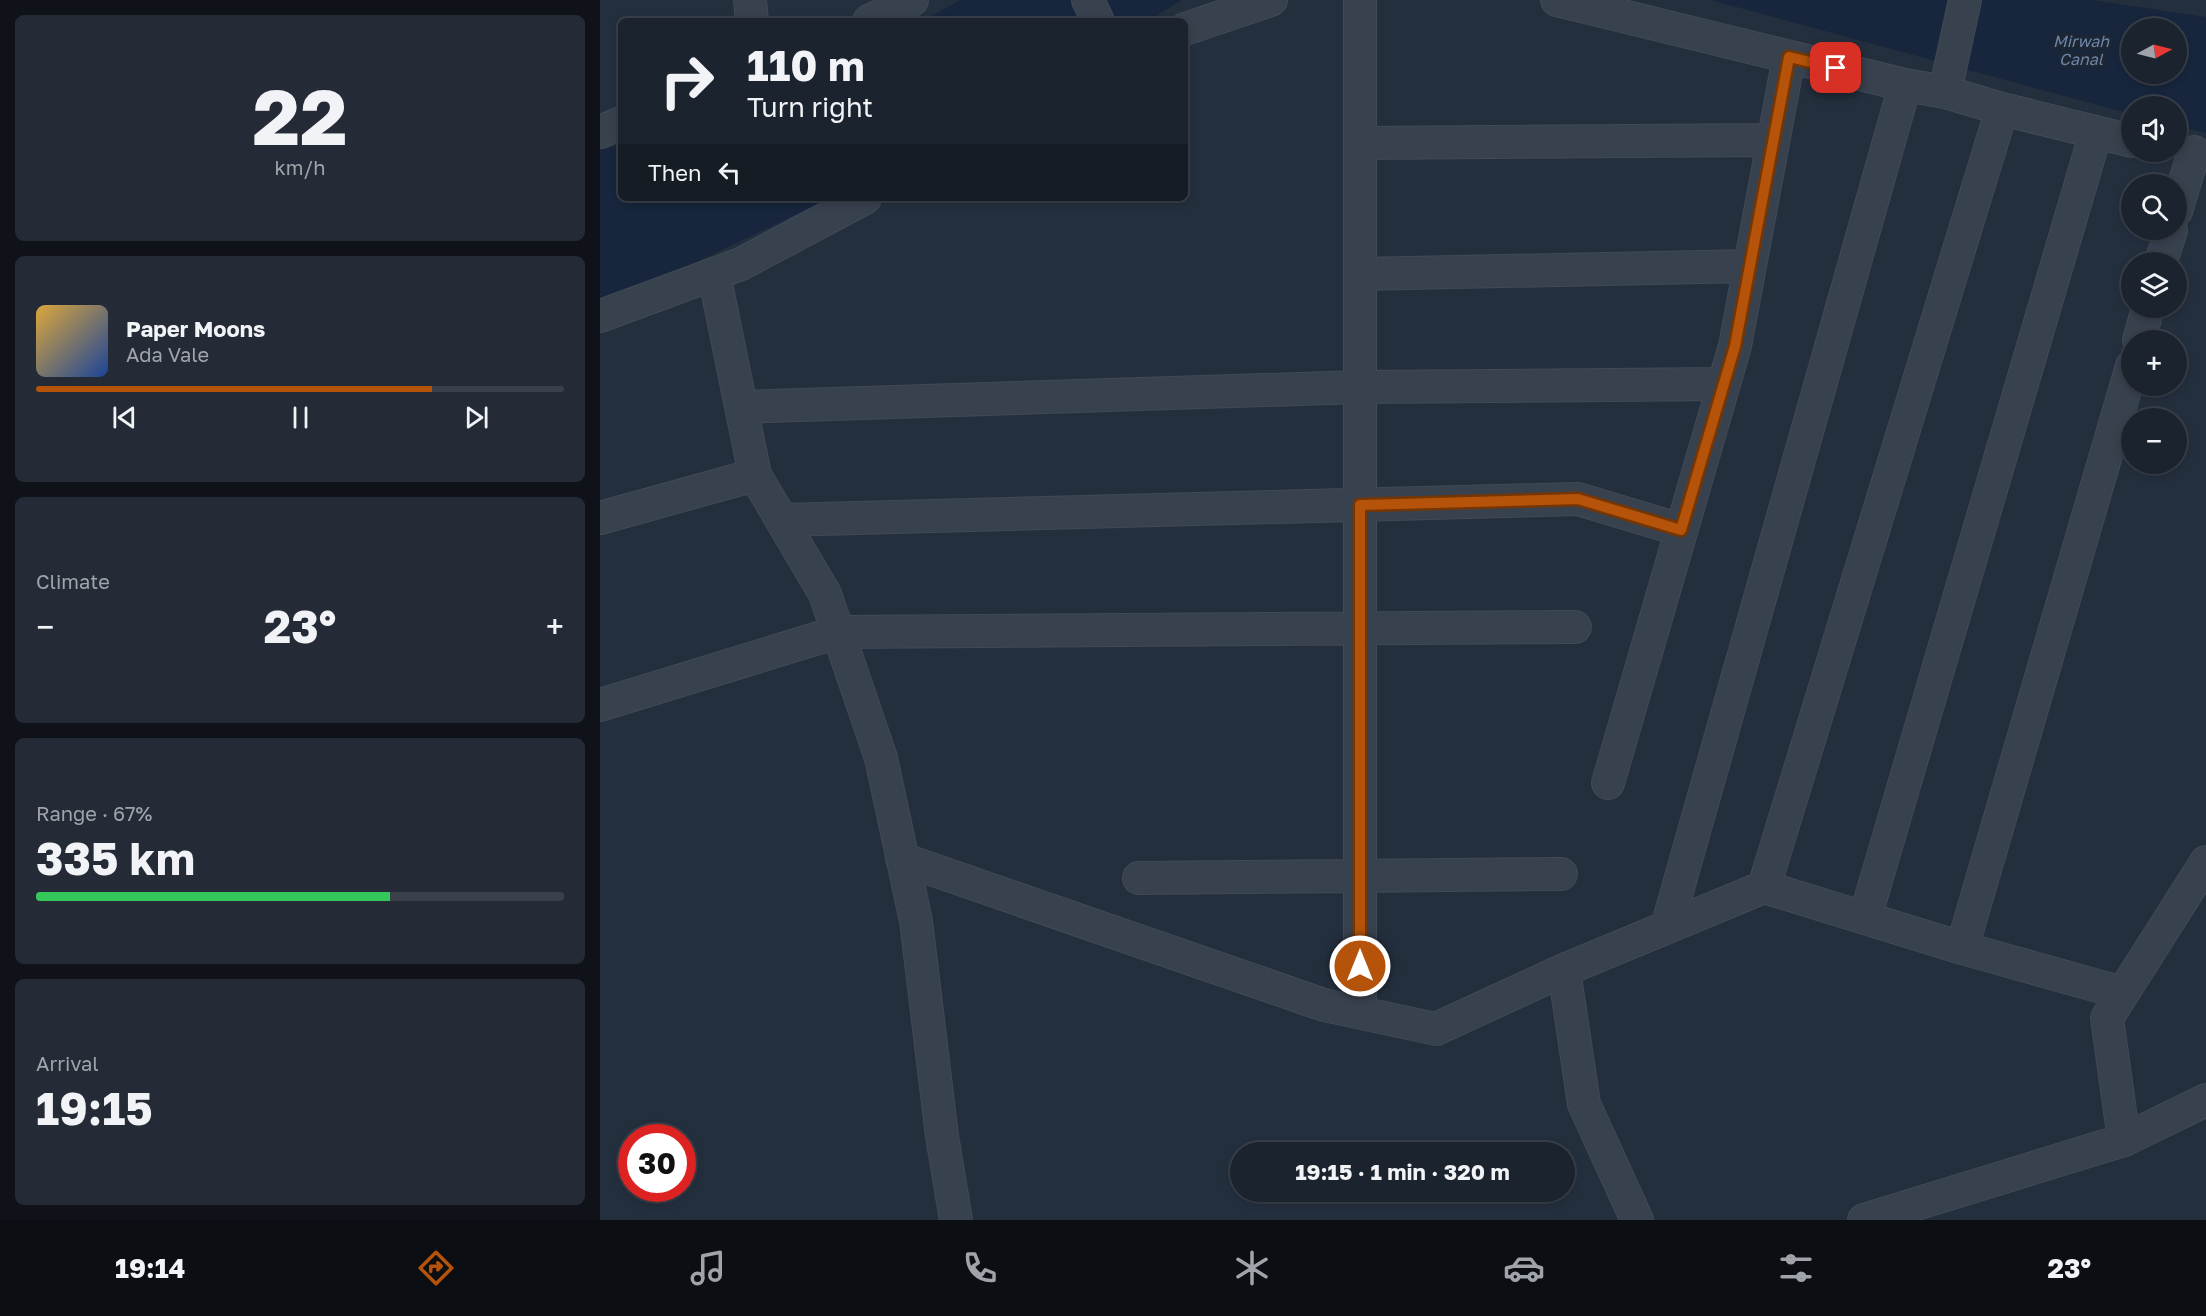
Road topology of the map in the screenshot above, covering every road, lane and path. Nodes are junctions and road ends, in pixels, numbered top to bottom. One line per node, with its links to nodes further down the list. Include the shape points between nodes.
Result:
1 (750, 0): 9 (street)
2 (854, 0): 10 (street)
3 (912, 0): 11 (street)
4 (1088, 0): 12 (street)
5 (1270, 0): 13 (street)
6 (1360, 0): 23 (street)
7 (1557, 0): 14 (street)
8 (1965, 0): 15 (street)
9 (752, 18)
10 (855, 18)
11 (876, 18)
12 (1097, 18)
13 (1188, 28)
14 (1789, 57): 16 (street); 22 (street)
15 (1948, 81): 16 (street); 17 (street)
16 (1905, 86): 52 (street)
17 (2002, 109): 20 (street); 50 (street)
18 (618, 124): 19 (street)
19 (600, 132)
20 (2096, 132): 21 (street); 51 (street)
21 (2121, 138)
22 (1773, 140): 23 (street); 27 (street)
23 (1360, 143): 29 (street)
24 (2192, 152): 25 (street)
25 (2186, 174)
26 (858, 201): 28 (street, via 741,264)
27 (1750, 266): 29 (street); 31 (street)
28 (714, 274): 30 (street); 34 (street)
29 (1360, 274): 32 (street)
30 (600, 316)
31 (1724, 384): 32 (street); 39 (street)
32 (1360, 387): 34 (street); 36 (street)
33 (2123, 396): 53 (street)
34 (741, 407): 35 (street)
35 (755, 475): 37 (street); 38 (street)
36 (1360, 505): 38 (street); 39 (street, via 1578,499); 41 (street)
37 (600, 518)
38 (782, 520): 42 (street, via 825,594)
39 (1681, 530): 44 (street)
40 (1575, 627): 41 (street)
41 (1360, 628): 42 (street); 48 (street)
42 (838, 632): 43 (street); 45 (street, via 881,758)
43 (600, 705)
44 (1608, 783)
45 (902, 859): 56 (street, via 1324,1005); 59 (street, via 915,921)
46 (2206, 862): 55 (street)
47 (1561, 874): 48 (street)
48 (1360, 876): 49 (street); 56 (street)
49 (1139, 878)
50 (1764, 887): 51 (street); 52 (street)
51 (1865, 918): 53 (street)
52 (1667, 927): 54 (street)
53 (1962, 948): 55 (street)
54 (1564, 970): 56 (street, via 1436,1029); 60 (street, via 1584,1104)
55 (2123, 993): 58 (street, via 2107,1018)
56 (1360, 1011)
57 (2206, 1100): 58 (street)
58 (2124, 1140): 61 (street)
59 (956, 1220)
60 (1637, 1220)
61 (1864, 1220)

